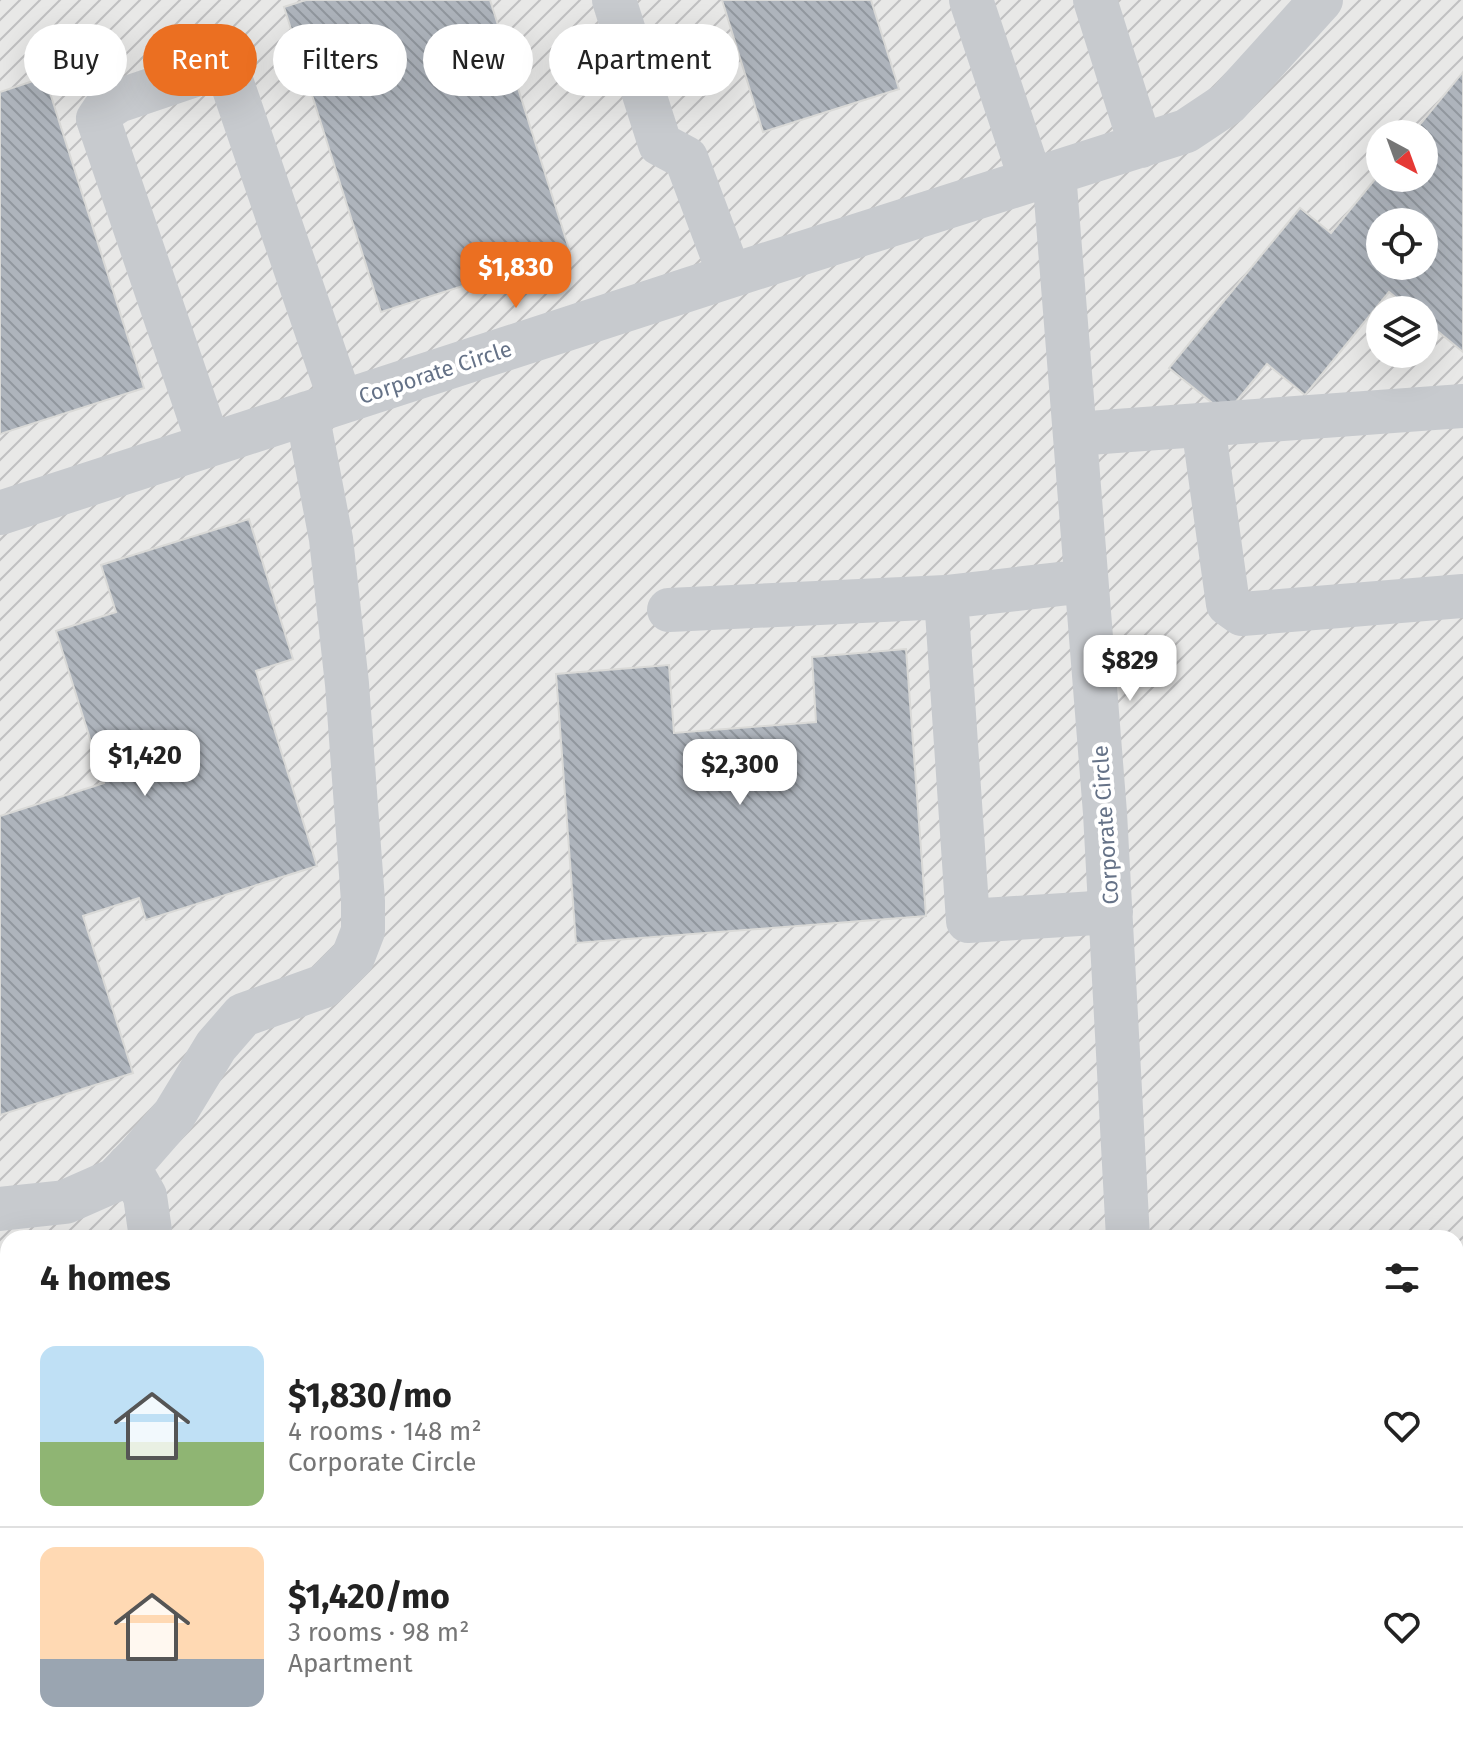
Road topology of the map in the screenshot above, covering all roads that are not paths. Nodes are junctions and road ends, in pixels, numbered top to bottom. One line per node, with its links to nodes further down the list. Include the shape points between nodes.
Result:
1 (614, 0): 7 (street, via 660,144 686,158)
2 (971, 0): 6 (street)
3 (1095, 0): 5 (street)
4 (1321, 0): 5 (street, Corporate Circle, via 1228,103 1186,131)
5 (1141, 146): 6 (street, Corporate Circle)
6 (1042, 176): 7 (street, Corporate Circle); 11 (street, Corporate Circle)
7 (730, 276): 9 (street, Corporate Circle)
8 (1463, 406): 10 (street)
9 (324, 408): 12 (street, Corporate Circle); 12 (street, via 231,80 210,70 118,101 98,119); 19 (street, via 363,931 353,957 324,986 243,1015 216,1046 174,1115)
10 (1203, 425): 11 (street); 15 (street, via 1228,604 1242,614)
11 (1075, 434): 14 (street, Corporate Circle)
12 (209, 445): 13 (street, Corporate Circle)
13 (0, 513)
14 (1086, 581): 16 (street); 18 (street, Corporate Circle)
15 (1463, 596)
16 (946, 597): 17 (street); 18 (street, via 968,921)
17 (669, 610)
18 (1111, 912): 22 (street, Corporate Circle)
19 (128, 1166): 20 (street, via 115,1180 65,1202); 21 (street, via 145,1196)
20 (0, 1209)
21 (150, 1230)
22 (1128, 1230)

